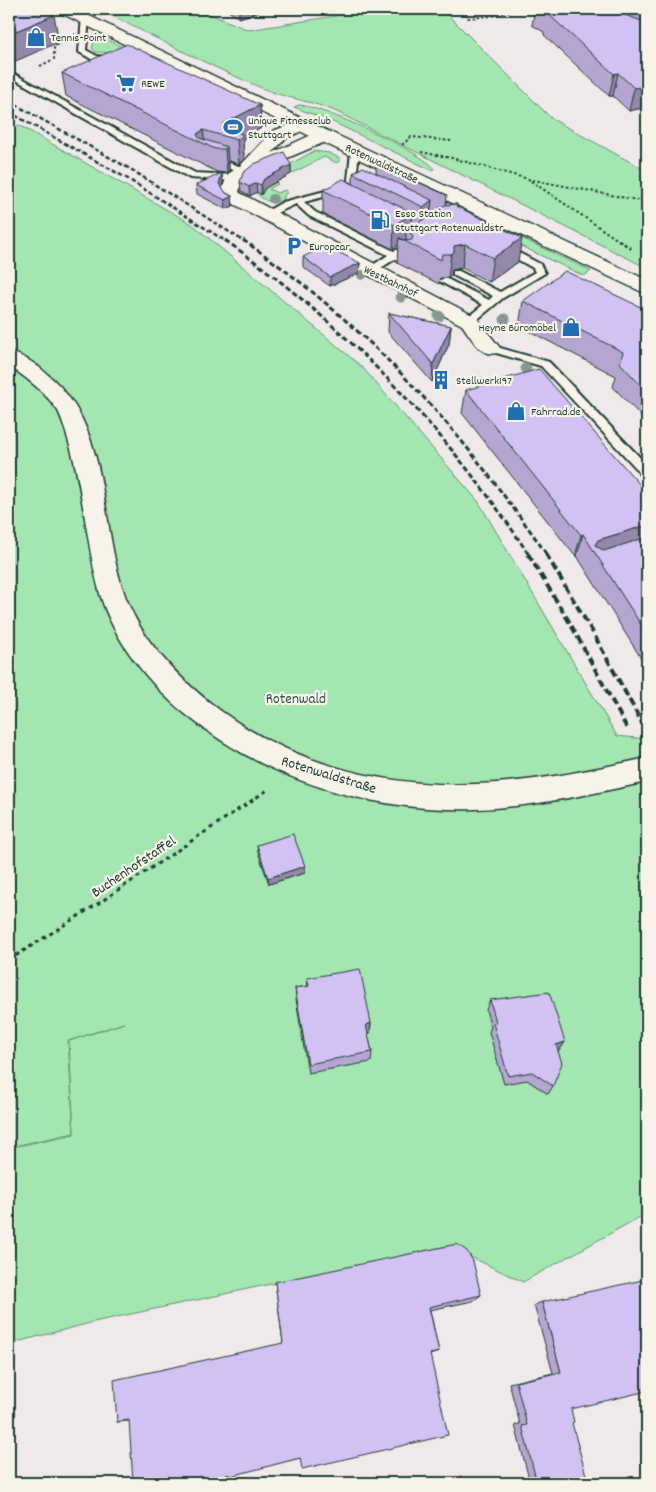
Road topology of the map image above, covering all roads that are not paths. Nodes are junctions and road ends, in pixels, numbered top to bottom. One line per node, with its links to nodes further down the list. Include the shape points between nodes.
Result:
1 (64, 9): 2 (main road, Rotenwaldstraße)
2 (85, 19): 3 (lane, via 82,50 86,55); 5 (main road, Rotenwaldstraße, via 141,50)
3 (118, 59)
4 (9, 73): 9 (lane, via 193,176)
5 (302, 125): 6 (main road, Rotenwaldstraße); 9 (main road, via 279,135)
6 (324, 136): 7 (main road, Rotenwaldstraße); 9 (main road)
7 (355, 151): 10 (lane); 14 (main road, Rotenwaldstraße)
8 (205, 158): 9 (lane)
9 (240, 174): 13 (main road, Westbahnhof, via 230,192)
10 (352, 180): 11 (lane); 12 (lane, via 336,194)
11 (379, 193)
12 (299, 202): 13 (lane, via 286,204); 18 (lane, via 312,214)
13 (265, 215): 20 (main road, Westbahnhof)
14 (507, 220): 15 (lane); 23 (main road, Rotenwaldstraße)
15 (482, 222)
16 (494, 243): 24 (lane, via 537,266 540,273)
17 (409, 249): 18 (lane)
18 (396, 256): 19 (lane); 20 (lane)
19 (406, 261)
20 (370, 271): 26 (main road, Westbahnhof)
21 (456, 273): 24 (lane)
22 (444, 281): 25 (lane)
23 (647, 287)
24 (500, 296): 25 (lane)
25 (490, 304): 26 (lane)
26 (469, 321): 27 (main road, Westbahnhof)
27 (490, 348): 29 (lane, via 544,364 635,460)
28 (9, 358): 30 (main road, Rotenwaldstraße, via 24,365 44,382 70,414 85,460 114,598 133,640 164,679 220,727 295,767 370,788 411,794 456,797 514,793 570,786)
29 (647, 478)
30 (647, 770)

